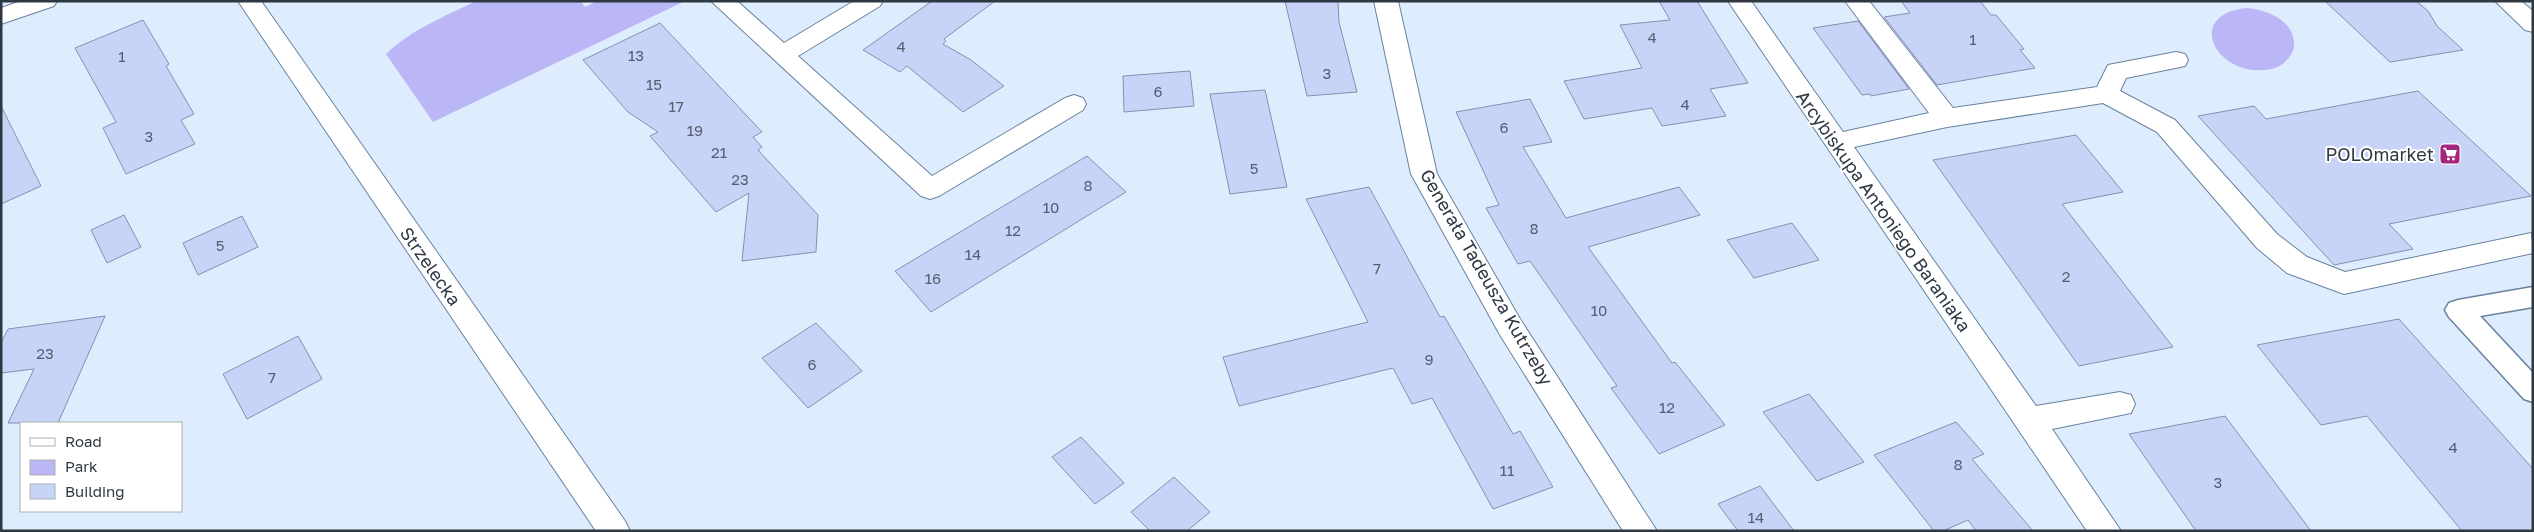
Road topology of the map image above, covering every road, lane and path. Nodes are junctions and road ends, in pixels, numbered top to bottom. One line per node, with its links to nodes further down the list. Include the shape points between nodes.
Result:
1 (46, 1): 9 (street)
2 (249, 1): 22 (street, Strzelecka)
3 (722, 1): 11 (street)
4 (872, 1): 11 (street)
5 (1386, 1): 23 (street, Generała Tadeusza Kutrzeby, via 1424,174 1510,326)
6 (1739, 1): 16 (street, Arcybiskupa Antoniego Baraniaka)
7 (1856, 1): 15 (street)
8 (2506, 1): 10 (street)
9 (1, 16)
10 (2533, 24)
11 (782, 55): 14 (street, via 930,189)
12 (2176, 60): 13 (street, via 2117,71)
13 (2106, 94): 15 (street); 17 (street, via 2166,126 2274,247 2297,265 2344,283)
14 (1074, 104)
15 (1947, 118): 16 (street)
16 (1837, 142): 21 (street, Arcybiskupa Antoniego Baraniaka)
17 (2530, 243)
18 (2533, 297): 19 (lane, via 2458,310)
19 (2533, 391)
20 (2120, 404): 21 (street)
21 (2029, 420): 24 (street, Arcybiskupa Antoniego Baraniaka)
22 (614, 531)
23 (1641, 531)
24 (2105, 531)

